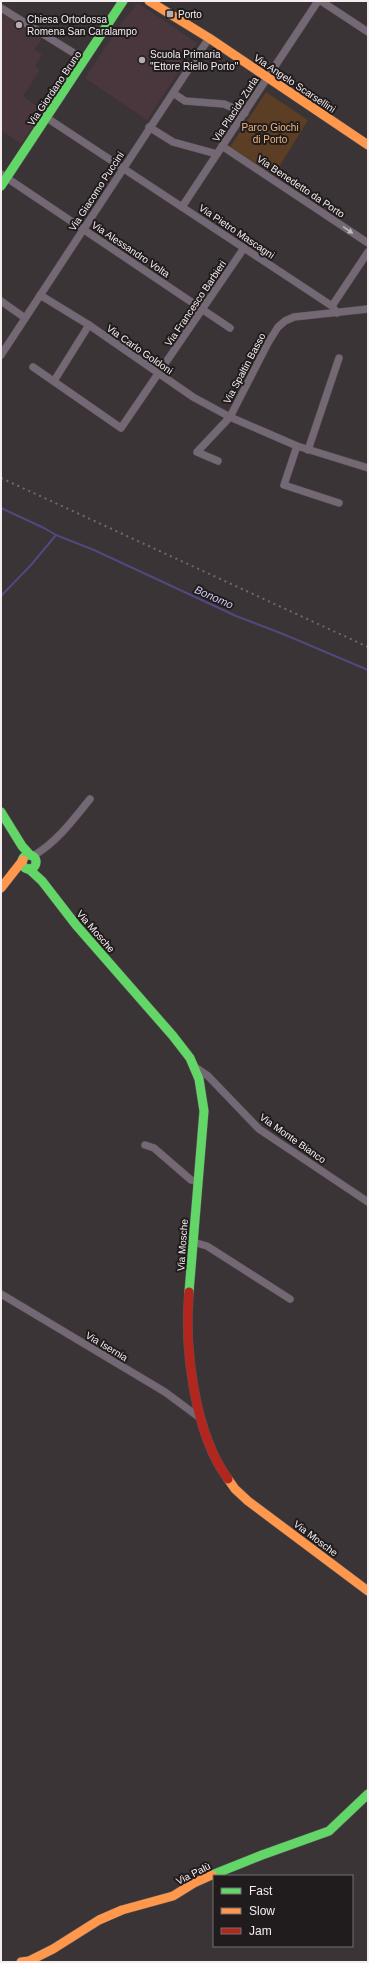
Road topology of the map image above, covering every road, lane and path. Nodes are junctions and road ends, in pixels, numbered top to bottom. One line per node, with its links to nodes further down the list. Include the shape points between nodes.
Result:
1 (123, 1): 8 (main road, Via Giordano Bruno)
2 (149, 1): 7 (main road, Via Angelo Scarsellini)
3 (318, 1): 9 (street, Via Placido Zurla)
4 (321, 1): 6 (street)
5 (1, 8): 8 (street)
6 (368, 32)
7 (209, 38): 9 (main road, Via Angelo Scarsellini); 10 (street, Via Giacomo Puccini)
8 (85, 60): 12 (main road, Via Giordano Bruno)
9 (267, 79): 11 (street, Via Placido Zurla); 14 (main road, Via Angelo Scarsellini)
10 (173, 93): 11 (street, via 185,101 224,104); 13 (street, Via Giacomo Puccini)
11 (245, 113): 15 (street, Via Placido Zurla)
12 (47, 118): 17 (street, Via Pietro Mascagni); 18 (main road, Via Giordano Bruno)
13 (149, 127): 16 (street, via 173,142); 17 (street, Via Giacomo Puccini)
14 (368, 145)
15 (222, 146): 16 (street, Via Placido Zurla); 21 (street, Via Benedetto da Porto, one-way to 21)
16 (217, 154): 19 (street, Via Placido Zurla)
17 (123, 168): 19 (street, Via Pietro Mascagni); 20 (street, Via Giacomo Puccini)
18 (3, 179): 20 (street, Via Alessandro Volta)
19 (182, 206): 22 (street, Via Pietro Mascagni)
20 (83, 228): 24 (street, Via Giacomo Puccini); 27 (street, Via Alessandro Volta)
21 (368, 243)
22 (244, 248): 26 (street, Via Pietro Mascagni); 27 (street, Via Francesco Barbieri)
23 (368, 252): 26 (street)
24 (40, 295): 30 (street, Via Giacomo Puccini); 31 (street, Via Carlo Goldoni)
25 (1, 301): 30 (street)
26 (332, 306): 29 (street, Via Pietro Mascagni)
27 (202, 309): 32 (street, Via Alessandro Volta); 36 (street, Via Francesco Barbieri)
28 (368, 309): 29 (street, Via Spaltin Basso)
29 (337, 313): 38 (street, Via Spaltin Basso, via 294,317 278,327)
30 (25, 318): 33 (street, Via Giacomo Puccini)
31 (89, 325): 36 (street, Via Carlo Goldoni); 37 (street)
32 (230, 328)
33 (1, 356)
34 (339, 358): 40 (street)
35 (32, 367): 37 (street)
36 (158, 374): 37 (street, Via Francesco Barbieri, via 121,428); 38 (street, Via Carlo Goldoni)
37 (54, 381)
38 (230, 417): 39 (street, Via Carlo Goldoni); 41 (street, Via Spaltin Basso, via 197,452)
39 (297, 446): 40 (street, Via Carlo Goldoni); 43 (street, via 284,485)
40 (308, 450): 42 (street, Via Carlo Goldoni)
41 (218, 461)
42 (368, 468)
43 (339, 503)
44 (90, 799): 46 (street, via 63,832)
45 (1, 812): 46 (main road)
46 (29, 861): 47 (main road, via 14,872); 48 (main road, Via Mosche, via 76,925 173,1036)
47 (1, 888)
48 (195, 1067): 50 (main road, Via Mosche, via 204,1111); 51 (street, Via Monte Bianco, via 208,1076 259,1129)
49 (145, 1145): 50 (street, via 154,1148 191,1180)
50 (197, 1181): 52 (main road, Via Mosche)
51 (368, 1202)
52 (193, 1242): 54 (street, via 207,1246); 55 (main road, Via Mosche, via 187,1330)
53 (1, 1294): 55 (street, Via Isernia, via 165,1392)
54 (290, 1299)
55 (200, 1418): 56 (main road, Via Mosche, via 211,1451 235,1489)
56 (368, 1591)
57 (368, 1794): 59 (main road, Via Palù, via 329,1830)
58 (213, 1875): 60 (main road, Via Palù, via 174,1896 122,1910 100,1920 53,1950)
59 (213, 1875)
60 (22, 1962)

